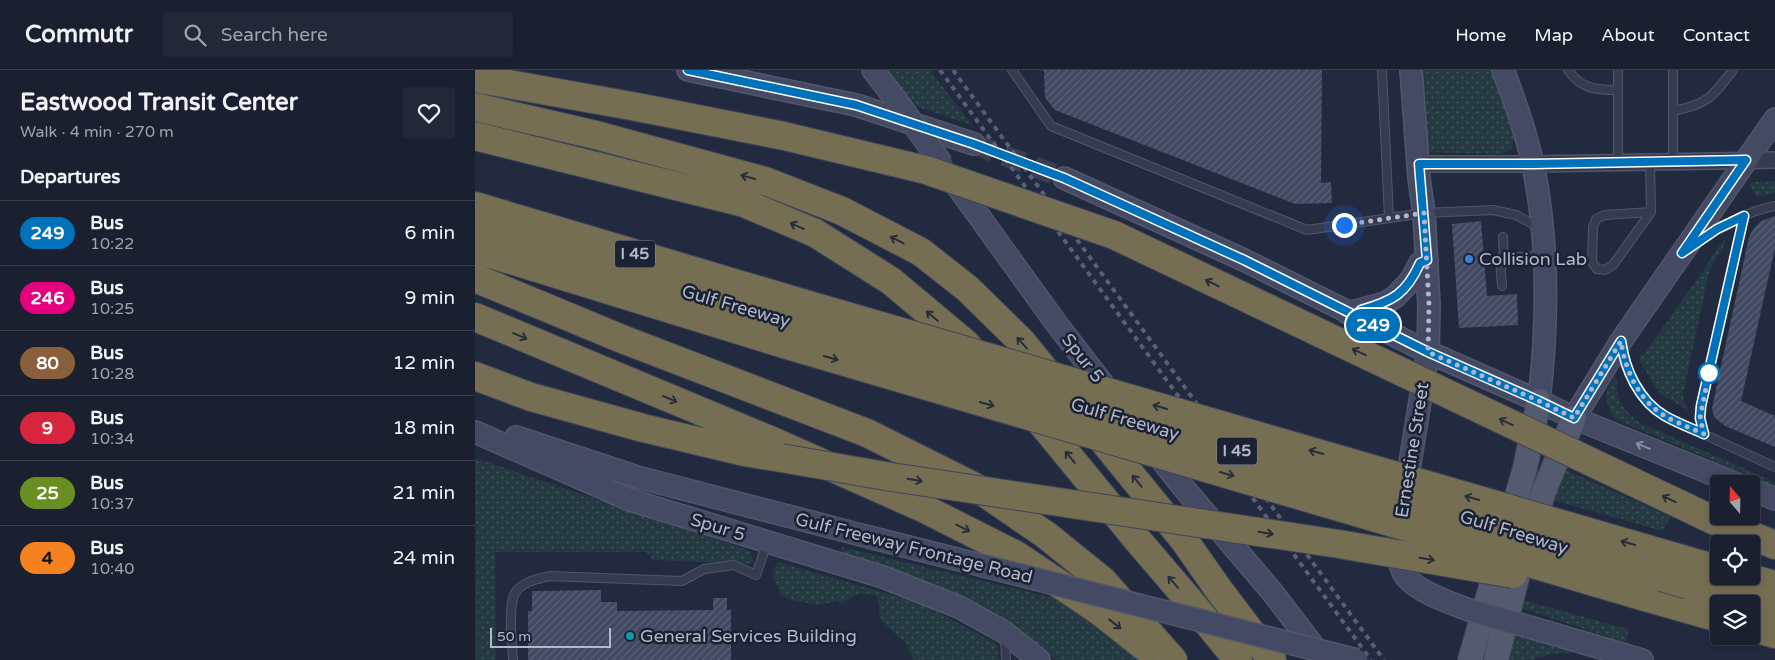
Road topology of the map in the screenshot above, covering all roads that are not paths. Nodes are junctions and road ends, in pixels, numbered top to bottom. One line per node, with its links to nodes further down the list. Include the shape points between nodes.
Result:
1 (688, 70): 19 (main road, via 856,105)
2 (873, 70): 78 (main road, Spur 5, bridge, via 1056,324 1183,487)
3 (1012, 70): 33 (lane, via 1051,126 1307,230)
4 (1383, 70): 33 (lane)
5 (1411, 70): 25 (main road, Ernestine Street)
6 (1503, 70): 26 (main road)
7 (1568, 70): 14 (lane, via 1579,83 1597,90)
8 (1618, 70): 14 (lane)
9 (1673, 70): 16 (lane)
10 (1723, 70): 13 (lane)
11 (1733, 70): 13 (lane)
12 (475, 78): 60 (highway, one-way to 12, bridge, via 1713,520 1114,235 926,170 784,136)
13 (1724, 82): 16 (lane, via 1712,97 1693,107)
14 (1617, 90): 24 (lane)
15 (475, 106): 77 (highway, one-way to 15, via 1184,540 1022,342 968,289 921,252 842,211 765,181)
16 (1673, 111): 23 (lane)
17 (1775, 119): 20 (main road)
18 (475, 136): 76 (highway, one-way to 18, via 1044,426 965,343 891,281 815,233 744,203)
19 (974, 144)
20 (1746, 160): 21 (street); 23 (street); 38 (main road)
21 (1775, 160)
22 (1650, 162): 23 (street); 24 (street); 30 (lane)
23 (1673, 162)
24 (1618, 163): 26 (street)
25 (1419, 164): 26 (street); 31 (main road, Ernestine Street)
26 (1533, 164): 35 (main road)
27 (1064, 178): 44 (main road, via 1244,260)
28 (475, 206): 46 (highway, Gulf Freeway / I 45)
29 (1775, 206): 32 (lane)
30 (1651, 212): 30 (lane, via 1613,265 1605,270 1597,269 1592,262 1596,219 1605,215)
31 (1424, 213): 33 (lane); 35 (lane, via 1493,210 1516,215); 40 (main road, Ernestine Street)
32 (1744, 216): 38 (lane, via 1717,229); 54 (lane, via 1701,406)
33 (1389, 218)
34 (475, 229): 46 (highway, Gulf Freeway / I 45)
35 (1543, 230): 39 (main road)
36 (1503, 237): 41 (lane)
37 (475, 249): 46 (highway, Gulf Freeway / I 45)
38 (1682, 253): 47 (main road)
39 (1545, 256): 41 (lane); 50 (main road, via 1546,326)
40 (1427, 260): 44 (main road, via 1420,263 1411,280 1395,297); 48 (main road, Ernestine Street)
41 (1504, 260): 43 (lane)
42 (475, 278): 75 (highway, via 867,433 979,489 1046,535 1103,581)
43 (1502, 286)
44 (1348, 313): 48 (main road)
45 (475, 317): 74 (highway, one-way to 74, via 777,443 925,509 1016,555 1098,610)
46 (789, 322): 63 (highway, Gulf Freeway / I 45, bridge); 65 (highway, Gulf Freeway / I 45, one-way to 65, bridge)
47 (1621, 341): 51 (main road); 54 (lane, via 1623,360 1647,400 1664,416)
48 (1428, 352): 50 (main road); 82 (main road, Ernestine Street, bridge, via 1398,536 1398,558 1403,574 1421,590 1469,610)
49 (475, 376): 65 (highway, one-way to 65, bridge, via 531,397 744,452 1339,544)
50 (1539, 401): 51 (main road); 80 (main road, via 1525,468)
51 (1574, 418): 56 (main road, one-way to 51); 81 (main road, via 1544,490)
52 (475, 423): 79 (main road, Gulf Freeway Frontage Road, bridge, via 637,476)
53 (475, 432): 59 (main road, Spur 5, via 630,500)
54 (1704, 434): 55 (lane)
55 (1775, 467)
56 (1715, 475)
57 (1760, 493): 58 (main road)
58 (1775, 499)
59 (767, 542): 69 (main road, Spur 5, via 883,577 959,606); 71 (lane, via 756,575 734,565 704,569 682,581 549,576 534,579 515,593 511,604)
60 (1775, 545)
61 (1710, 574): 63 (highway, Gulf Freeway / I 45)
62 (1760, 581): 64 (highway)
63 (1687, 584): 65 (highway, Gulf Freeway / I 45); 66 (highway, Gulf Freeway / I 45); 67 (highway, Gulf Freeway / I 45)
64 (1775, 585)
65 (1645, 596)
66 (1710, 608)
67 (1775, 611)
68 (1760, 630): 70 (highway)
69 (1004, 632): 72 (lane); 73 (main road, Spur 5)
70 (1775, 634)
71 (513, 660)
72 (1006, 660)
73 (1039, 660)
74 (1160, 660)
75 (1173, 660)
76 (1238, 660)
77 (1272, 660)
78 (1325, 660)
79 (1357, 660)
80 (1470, 660)
81 (1496, 660)
82 (1642, 660)

